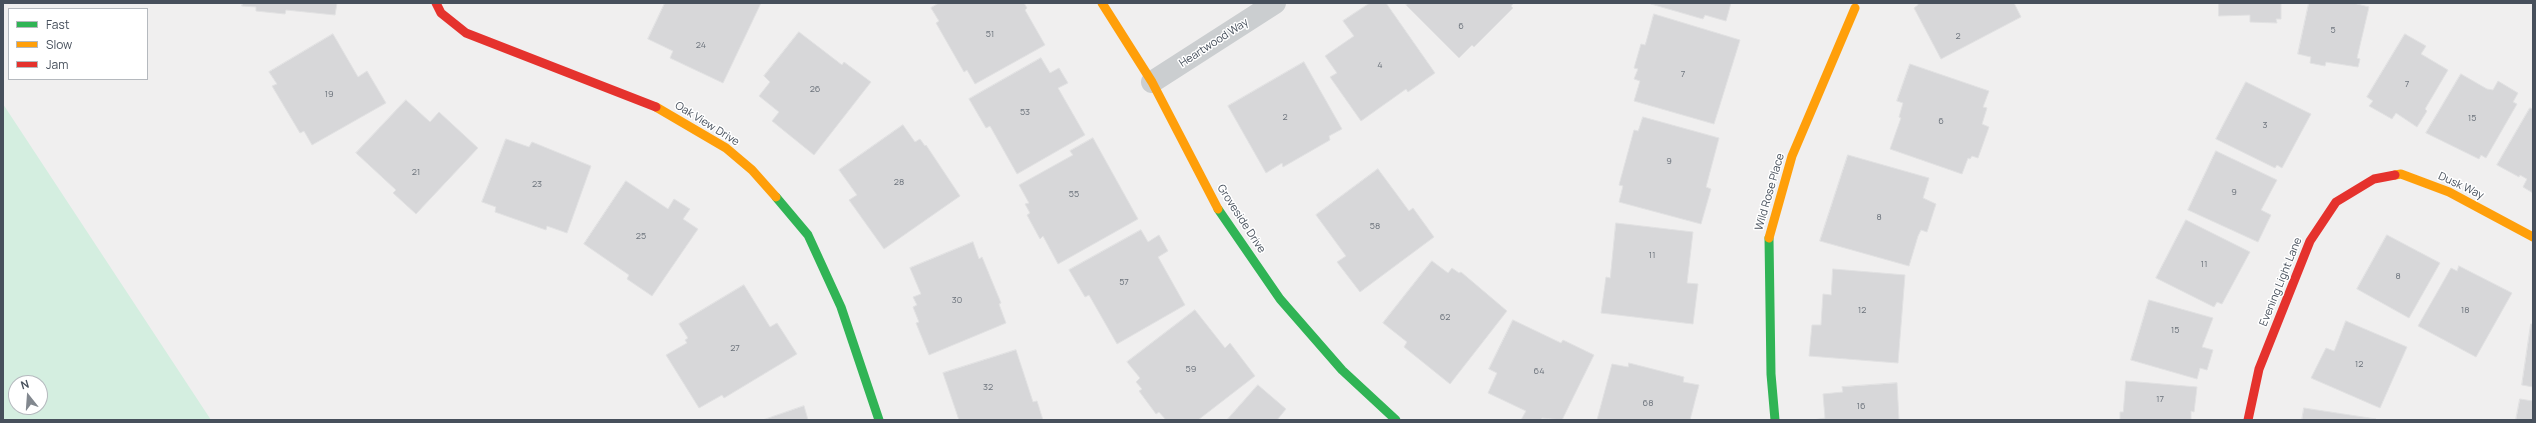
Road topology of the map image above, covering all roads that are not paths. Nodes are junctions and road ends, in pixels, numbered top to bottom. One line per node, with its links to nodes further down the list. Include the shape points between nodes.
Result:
1 (436, 3): 8 (street, Oak View Drive, via 441,13 466,33 663,110 726,148 752,170 808,235 841,307)
2 (1102, 3): 5 (street, Groveside Drive)
3 (1275, 3): 5 (street, Heartwood Way)
4 (1855, 8): 10 (street, Wild Rose Place, via 1792,156 1769,239 1771,374)
5 (1152, 82): 9 (street, Groveside Drive, via 1214,203 1280,300 1342,370)
6 (2374, 179): 7 (street, Dusk Way, via 2401,174 2449,192); 11 (street, Evening Light Lane, via 2336,202 2310,241 2259,368)
7 (2533, 237)
8 (879, 420)
9 (1396, 420)
10 (1775, 420)
11 (2248, 420)

